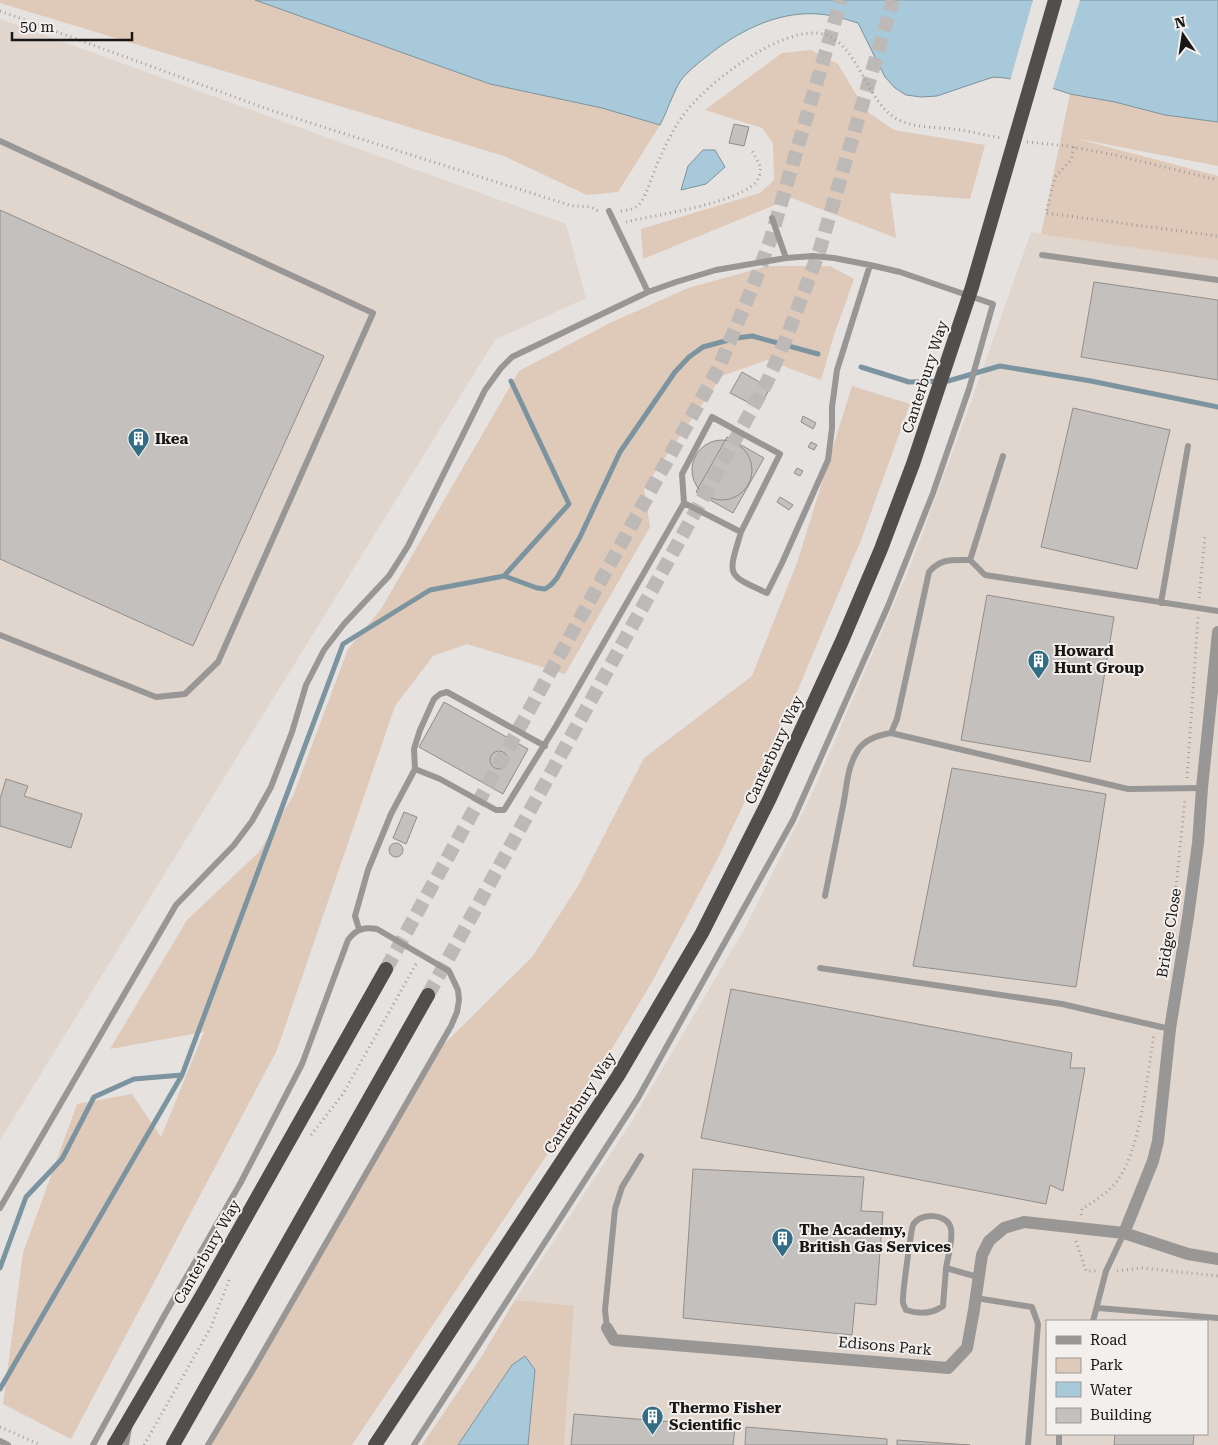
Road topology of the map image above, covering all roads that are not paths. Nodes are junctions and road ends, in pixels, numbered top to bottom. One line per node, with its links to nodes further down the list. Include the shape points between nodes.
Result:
1 (1055, 0): 49 (highway, Canterbury Way, bridge, via 972,287 913,464 882,549 769,800 702,933 618,1076)
2 (0, 141): 18 (lane, via 374,313 218,662 185,694 156,697)
3 (609, 211): 9 (lane)
4 (772, 218): 6 (lane)
5 (1042, 255): 8 (lane)
6 (786, 258): 7 (lane, via 813,256); 9 (lane, via 716,270)
7 (870, 265): 13 (lane, via 837,370 828,460 767,593 740,581 731,567); 50 (lane, via 993,304 969,390 933,493 888,606 793,820 638,1098)
8 (1218, 280)
9 (648, 292): 31 (lane, via 512,357 501,368 486,390 408,546 389,576 324,650 306,685 271,787 252,821 234,845 176,906)
10 (1188, 446): 15 (lane)
11 (1002, 456): 14 (lane)
12 (684, 503): 13 (lane); 13 (lane, via 682,474 712,417 780,454); 21 (lane)
13 (741, 532)
14 (970, 560): 15 (lane, via 985,575); 20 (lane, via 936,564 929,572 897,719)
15 (1160, 603): 16 (lane)
16 (1218, 611)
17 (1218, 632): 19 (street, Bridge Close)
18 (0, 635)
19 (1214, 715): 23 (street, Bridge Close)
20 (891, 733): 23 (lane, via 1128,789); 24 (lane, via 878,735 866,742 858,749 848,769)
21 (545, 746): 22 (lane, via 504,810 496,810); 22 (lane, via 447,692 434,699 420,730 414,749)
22 (415, 769): 25 (lane, via 391,814 368,870 355,916)
23 (1202, 788): 29 (street, Bridge Close, via 1197,852)
24 (825, 896)
25 (360, 929): 44 (lane, via 348,940 302,1064 263,1140); 48 (lane, via 377,929 449,971 459,1000 457,1012 452,1026)
26 (820, 968): 29 (lane, via 1062,1004)
27 (386, 969): 41 (highway, Canterbury Way)
28 (428, 996): 47 (highway)
29 (1170, 1029): 32 (street, Bridge Close, via 1158,1142)
30 (641, 1156): 40 (lane, via 622,1187 615,1209 605,1310)
31 (0, 1208)
32 (1124, 1233): 33 (street, Edisons Park, via 1188,1254); 35 (street, Edisons Park, via 1024,1222 1004,1228 989,1241 982,1255); 37 (lane, via 1106,1271)
33 (1218, 1259)
34 (946, 1268): 34 (lane, via 943,1306 927,1312 906,1310 904,1287 913,1226 920,1218 940,1218 948,1223 951,1229); 35 (lane)
35 (978, 1277): 36 (street, Edisons Park)
36 (976, 1298): 40 (street, Edisons Park, via 967,1348 948,1368 614,1340); 51 (lane, via 1032,1307 1038,1324)
37 (1098, 1308): 38 (lane); 39 (lane)
38 (1218, 1318)
39 (1093, 1320)
40 (607, 1328)
41 (132, 1414): 45 (highway, Canterbury Way); 46 (lane)
42 (0, 1442): 43 (lane)
43 (8, 1445)
44 (93, 1445)
45 (114, 1445)
46 (126, 1445)
47 (173, 1445)
48 (208, 1445)
49 (374, 1445)
50 (414, 1445)
51 (1028, 1445)

